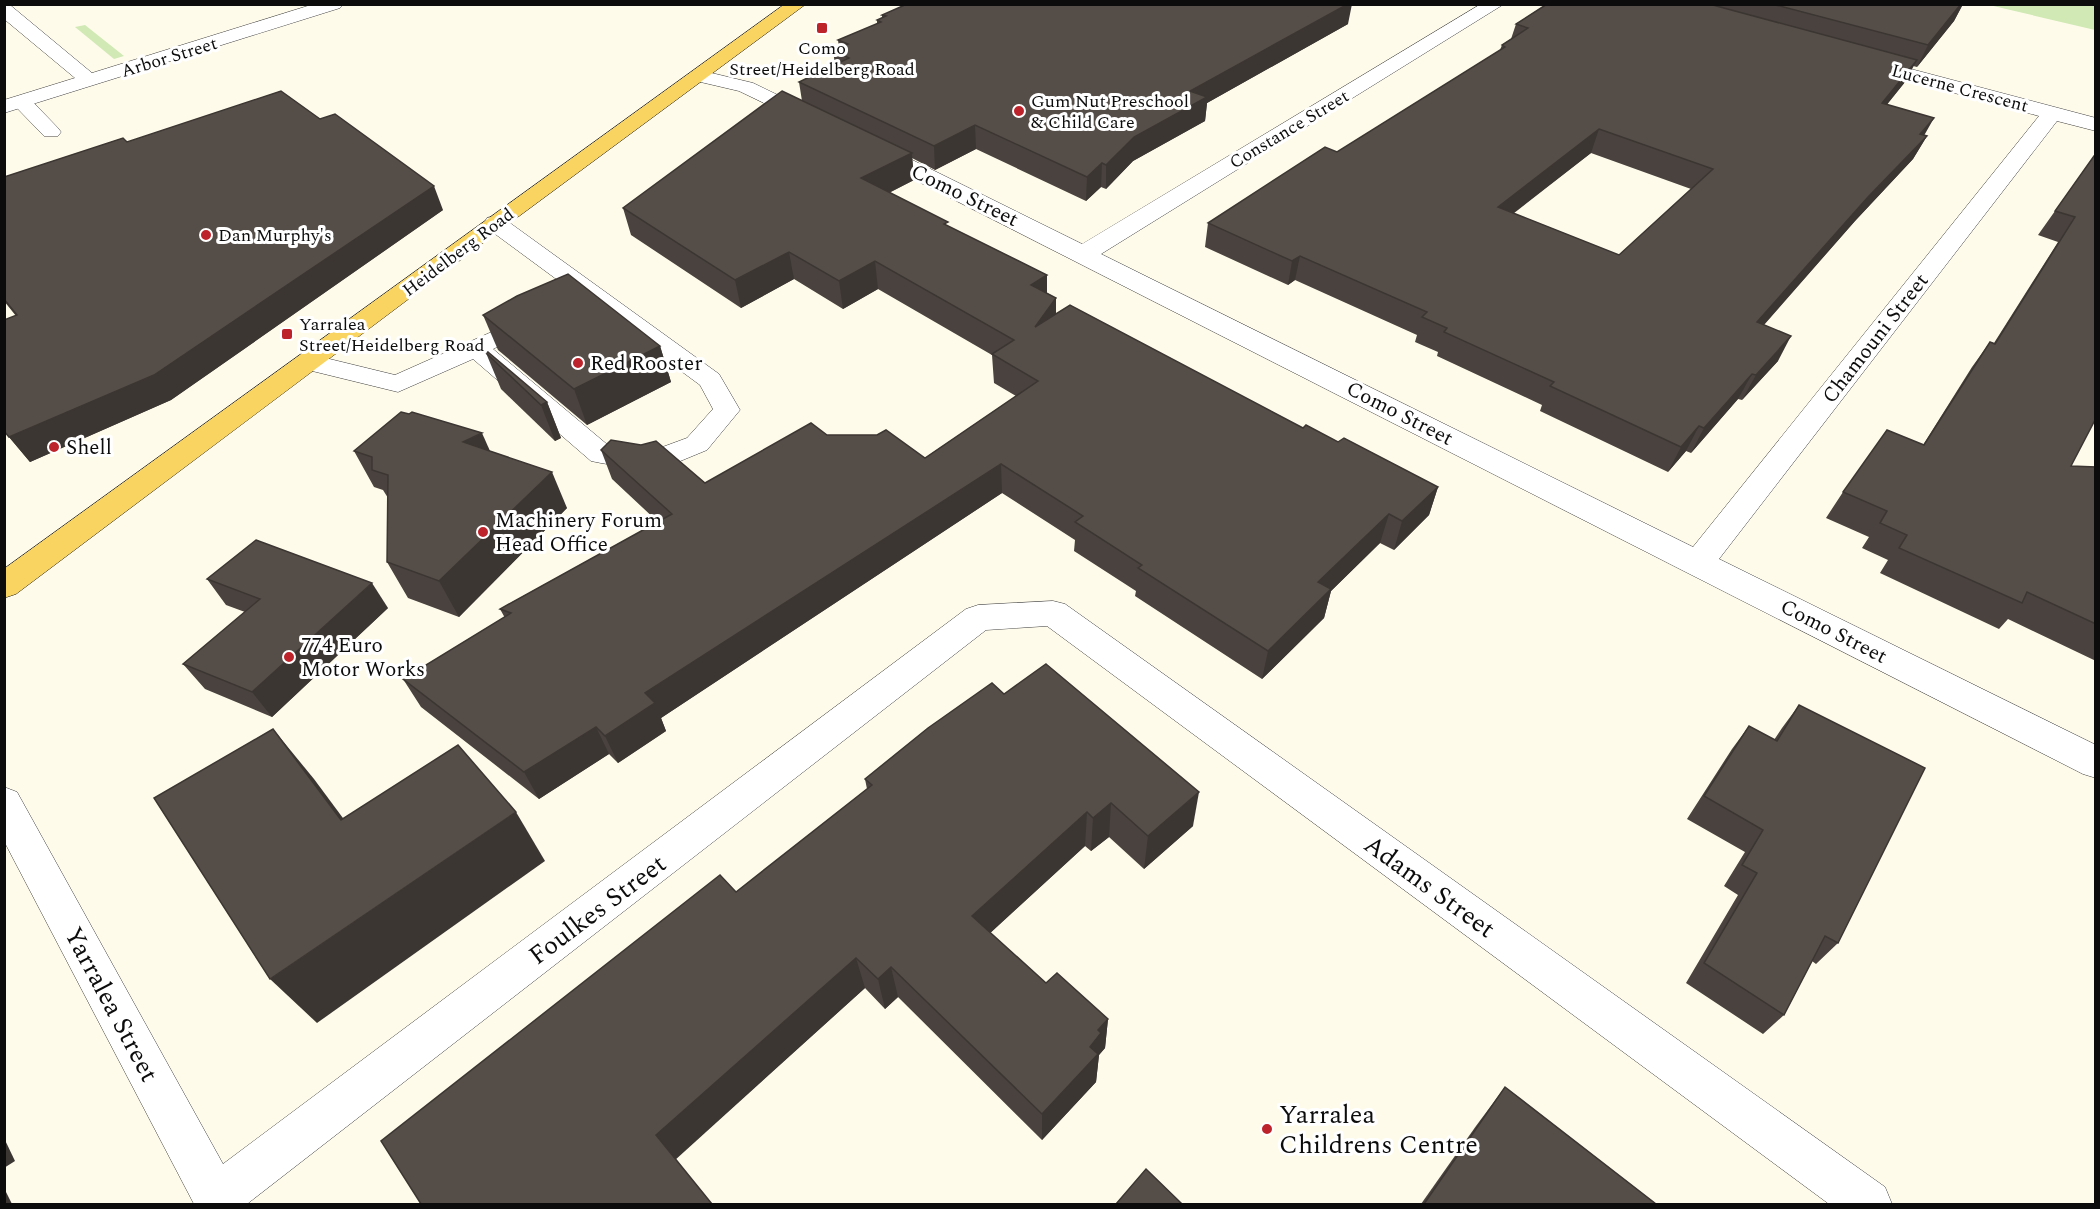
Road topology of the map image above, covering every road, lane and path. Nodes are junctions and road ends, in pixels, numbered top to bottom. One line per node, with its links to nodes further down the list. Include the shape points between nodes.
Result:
1 (334, 4): 7 (street, Arbor Street)
2 (797, 4): 6 (main road, Heidelberg Road)
3 (1495, 4): 13 (street, Constance Street)
4 (4, 9): 7 (street)
5 (1846, 57): 9 (street, Lucerne Crescent)
6 (699, 76): 12 (main road, Heidelberg Road); 13 (street, Como Street, via 746,87)
7 (90, 81): 8 (street, Arbor Street)
8 (13, 105): 11 (lane)
9 (2052, 113): 10 (street, Lucerne Crescent); 17 (street, Chamouni Street)
10 (2096, 125)
11 (51, 132)
12 (495, 223): 15 (lane, via 575,293 710,380 727,410 698,444 651,462 601,454); 16 (main road, Heidelberg Road)
13 (1083, 254): 17 (street, Como Street)
14 (516, 326): 15 (lane)
15 (477, 349): 16 (lane, via 398,384)
16 (309, 362): 18 (main road, Heidelberg Road)
17 (1699, 562): 20 (street, Como Street)
18 (4, 586)
19 (978, 618): 22 (street, Foulkes Street); 23 (street, Adams Street, via 1053,613)
20 (2096, 763)
21 (4, 803): 22 (street, Yarralea Street)
22 (217, 1202)
23 (1868, 1204)

